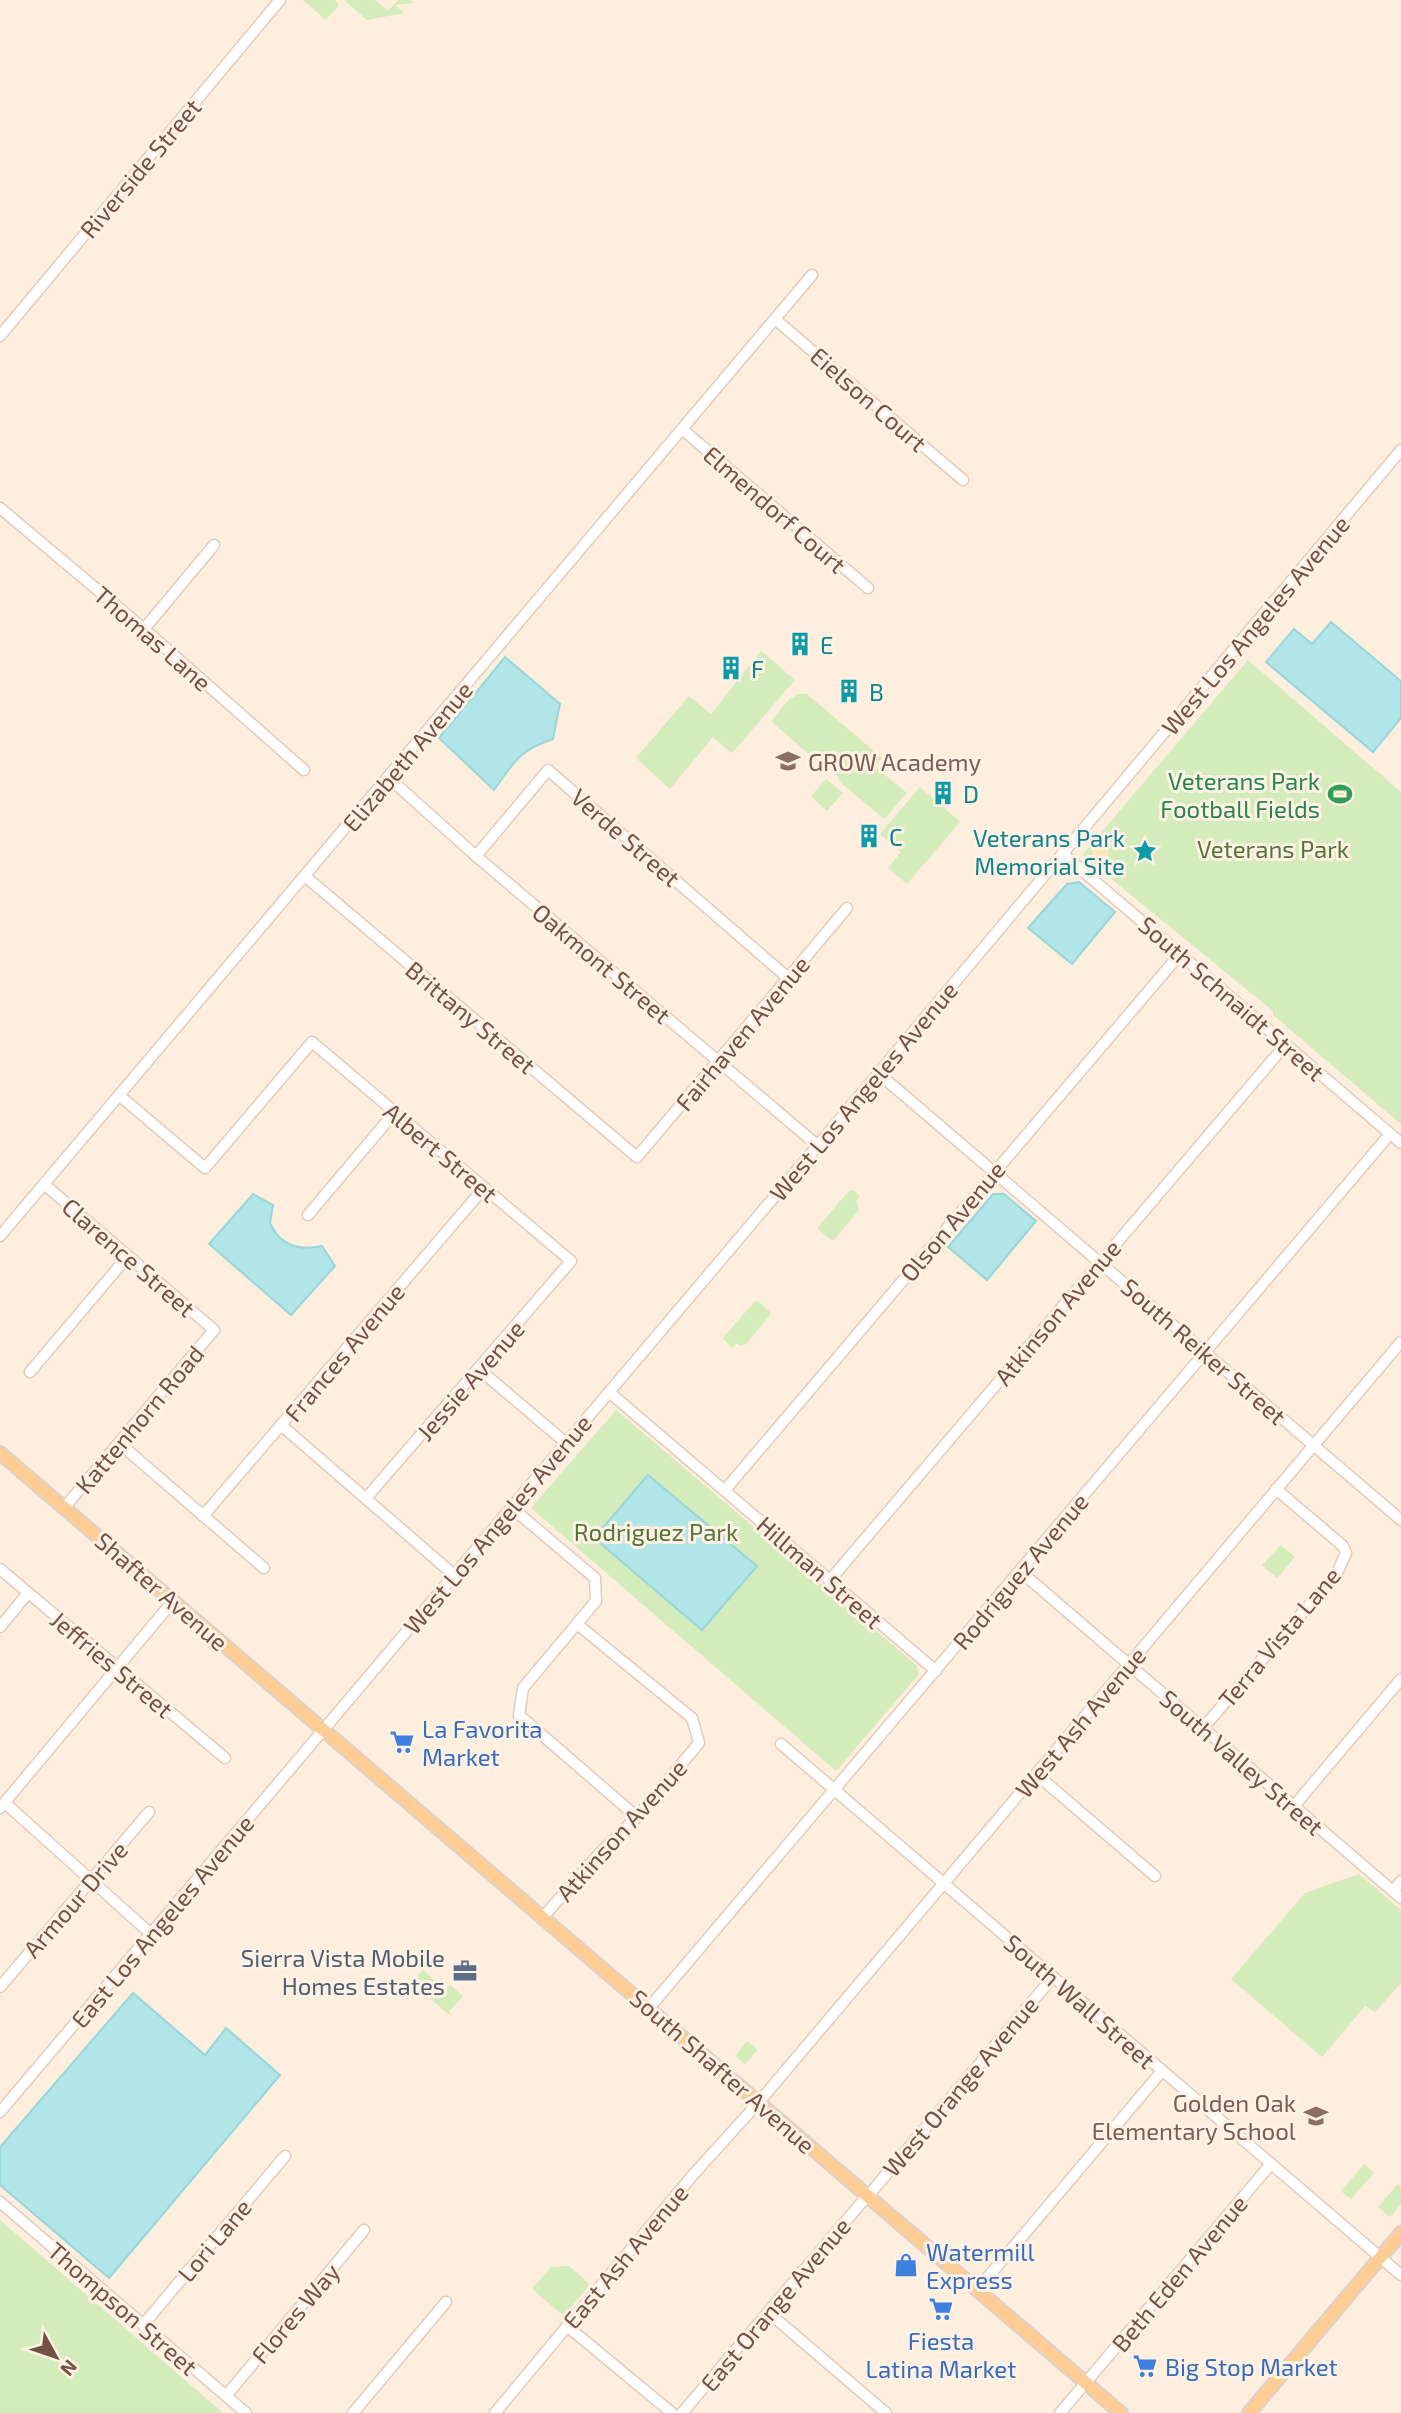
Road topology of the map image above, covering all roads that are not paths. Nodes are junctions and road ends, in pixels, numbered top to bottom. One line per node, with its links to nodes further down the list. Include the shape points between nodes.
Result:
1 (280, 0): 4 (street, Riverside Street)
2 (812, 275): 3 (street, Elizabeth Avenue)
3 (775, 319): 5 (street, Elizabeth Avenue); 7 (street, Eielson Court)
4 (0, 336)
5 (682, 429): 10 (street, Elmendorf Court); 13 (street, Elizabeth Avenue)
6 (1401, 450): 14 (street, West Los Angeles Avenue)
7 (963, 480)
8 (0, 508): 11 (street, Thomas Lane)
9 (215, 545): 11 (street)
10 (868, 588)
11 (144, 629): 12 (street, Thomas Lane)
12 (304, 770)
13 (389, 778): 15 (street, Oakmont Street); 16 (street, Elizabeth Avenue)
14 (1063, 854): 18 (street, South Schnaidt Street); 22 (street, West Los Angeles Avenue)
15 (475, 856): 19 (street, Verde Street, via 548,770); 21 (street, Oakmont Street)
16 (306, 877): 23 (street, Elizabeth Avenue); 28 (street, Brittany Street)
17 (847, 908): 19 (street, Fairhaven Avenue)
18 (1180, 954): 20 (street, South Schnaidt Street); 29 (street, Olson Avenue)
19 (788, 978): 21 (street, Fairhaven Avenue)
20 (1286, 1044): 25 (street, South Schnaidt Street); 36 (street, Atkinson Avenue)
21 (718, 1061): 27 (street, Oakmont Street); 28 (street, Fairhaven Avenue)
22 (878, 1073): 27 (street, West Los Angeles Avenue); 29 (street, South Reiker Street)
23 (120, 1096): 24 (street, Albert Street, via 205,1168 312,1042); 30 (street, Elizabeth Avenue)
24 (394, 1112): 31 (street, Albert Street); 32 (street)
25 (1390, 1133): 26 (street, South Schnaidt Street); 39 (street, Rodriguez Avenue)
26 (1401, 1143)
27 (817, 1145): 42 (street, West Los Angeles Avenue)
28 (637, 1157)
29 (994, 1171): 36 (street, South Reiker Street); 49 (street, Olson Avenue)
30 (44, 1184): 33 (street, Elizabeth Avenue); 34 (street, Clarence Street)
31 (484, 1188): 35 (street, Albert Street); 43 (street, Frances Avenue)
32 (308, 1215)
33 (0, 1236)
34 (128, 1256): 37 (street, Clarence Street); 41 (street)
35 (571, 1261): 40 (street, Jessie Avenue)
36 (1099, 1262): 39 (street, South Reiker Street); 59 (street, Atkinson Avenue)
37 (214, 1330): 44 (street, Kattenhorn Road)
38 (1401, 1342): 46 (street, West Ash Avenue)
39 (1205, 1352): 46 (street, South Reiker Street); 57 (street, Rodriguez Avenue)
40 (480, 1370): 45 (street); 50 (street, Jessie Avenue)
41 (30, 1372)
42 (609, 1392): 45 (street, West Los Angeles Avenue); 49 (street, Hillman Street)
43 (281, 1426): 50 (street); 53 (street, Frances Avenue)
44 (119, 1443): 52 (street, Kattenhorn Road); 53 (street)
45 (566, 1443): 51 (street, West Los Angeles Avenue)
46 (1314, 1446): 48 (street, West Ash Avenue); 54 (street, South Reiker Street)
47 (0, 1452): 52 (main road, Shafter Avenue)
48 (1276, 1489): 64 (street, West Ash Avenue); 68 (street, Terra Vista Lane, via 1346,1553 1337,1573)
49 (725, 1490): 59 (street, Hillman Street)
50 (367, 1497): 58 (street)
51 (511, 1507): 58 (street, West Los Angeles Avenue); 62 (street, via 594,1578 596,1601)
52 (64, 1508): 61 (main road, Shafter Avenue)
53 (203, 1517): 55 (street)
54 (1401, 1520)
55 (264, 1568)
56 (0, 1569): 60 (street, Jeffries Street)
57 (1020, 1571): 64 (street, South Valley Street); 66 (street, Rodriguez Avenue)
58 (454, 1575): 69 (street, West Los Angeles Avenue)
59 (830, 1580): 66 (street, Hillman Street)
60 (28, 1593): 63 (street); 65 (street, Jeffries Street)
61 (173, 1601): 65 (street); 69 (main road, Shafter Avenue)
62 (577, 1624): 77 (street, via 523,1688 519,1715); 77 (street, Atkinson Avenue, via 692,1718 699,1743)
63 (0, 1627)
64 (1129, 1665): 68 (street, South Valley Street); 72 (street, West Ash Avenue)
65 (117, 1668): 71 (street, Jeffries Street); 74 (street)
66 (936, 1671): 73 (street, Rodriguez Avenue)
67 (1401, 1679): 75 (street)
68 (1203, 1728): 75 (street, South Valley Street)
69 (323, 1730): 83 (main road, South Shafter Avenue); 84 (street, East Los Angeles Avenue)
70 (781, 1744): 73 (street, South Wall Street)
71 (225, 1758)
72 (1036, 1774): 78 (street); 81 (street, West Ash Avenue)
73 (835, 1790): 81 (street, South Wall Street); 87 (street, Rodriguez Avenue)
74 (2, 1806): 79 (street)
75 (1294, 1806): 82 (street, South Valley Street)
76 (149, 1812): 79 (street, Armour Drive)
77 (637, 1817): 83 (street, Atkinson Avenue)
78 (1155, 1876)
79 (92, 1881): 84 (street); 86 (street, Armour Drive)
80 (1401, 1881): 82 (street)
81 (944, 1884): 85 (street, South Wall Street); 89 (street, West Ash Avenue)
82 (1397, 1894)
83 (543, 1917): 87 (main road, South Shafter Avenue)
84 (151, 1934): 90 (street, East Los Angeles Avenue)
85 (1053, 1977): 88 (street, South Wall Street); 93 (street, West Orange Avenue)
86 (0, 1987)
87 (649, 2008): 89 (main road, South Shafter Avenue)
88 (1162, 2071): 92 (street, South Wall Street); 99 (street)
89 (759, 2102): 93 (main road, South Shafter Avenue); 103 (street, East Ash Avenue)
90 (0, 2112)
91 (285, 2156): 102 (street, Lori Lane)
92 (1271, 2164): 97 (street, South Wall Street); 104 (street, Beth Eden Avenue)
93 (868, 2195): 99 (main road, South Shafter Avenue); 101 (street, East Orange Avenue)
94 (0, 2202): 102 (street, Thompson Street)
95 (364, 2230): 105 (street, Flores Way)
96 (1401, 2233): 97 (main road)
97 (1380, 2257): 98 (street, South Wall Street); 116 (main road)
98 (1401, 2275)
99 (977, 2290): 104 (main road, South Shafter Avenue)
100 (446, 2302): 108 (street)
101 (768, 2312): 112 (street, East Orange Avenue); 113 (street)
102 (142, 2325): 105 (street, Thompson Street)
103 (567, 2326): 106 (street); 109 (street, East Ash Avenue)
104 (1086, 2383): 114 (street, Beth Eden Avenue); 115 (main road, South Shafter Avenue)
105 (226, 2396): 107 (street, Thompson Street)
106 (661, 2404): 110 (street); 111 (street)
107 (246, 2413)
108 (353, 2413)
109 (495, 2413)
110 (653, 2413)
111 (672, 2413)
112 (682, 2413)
113 (886, 2413)
114 (1060, 2413)
115 (1121, 2413)
116 (1249, 2413)

